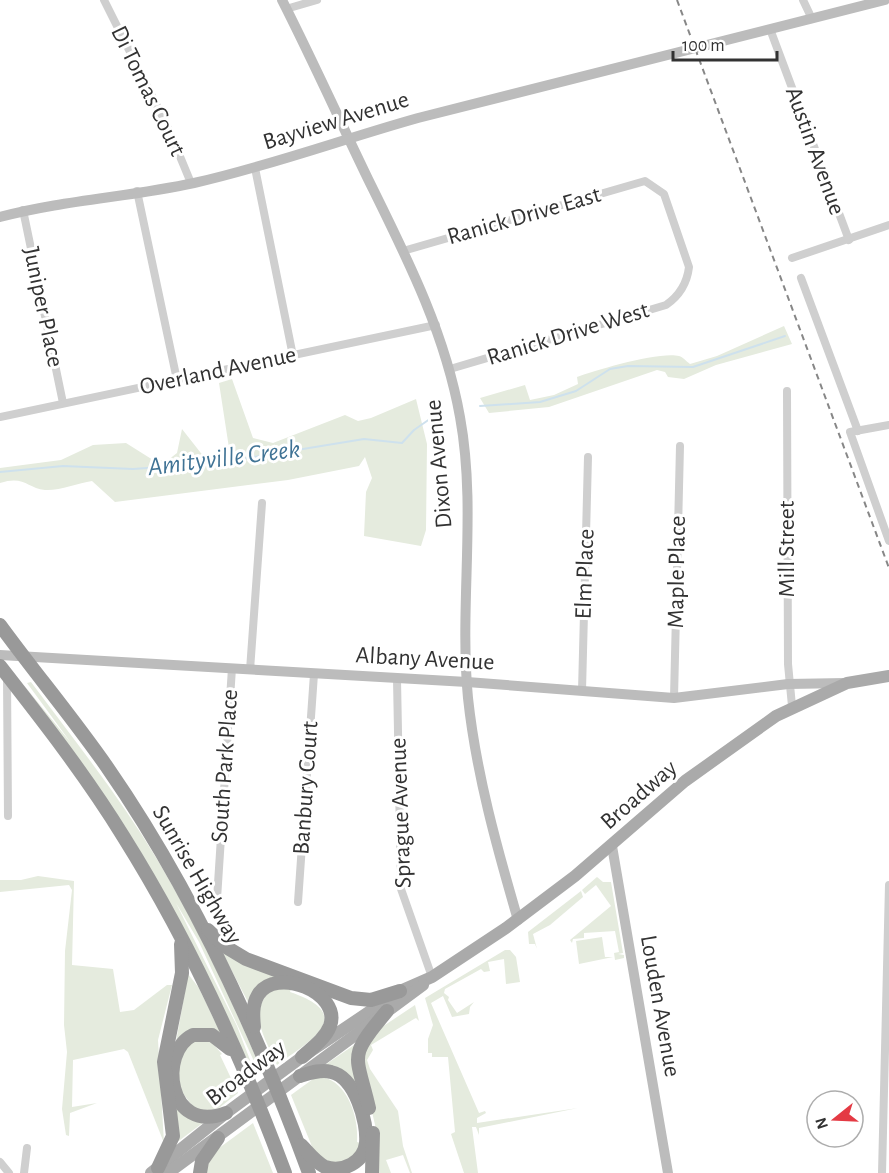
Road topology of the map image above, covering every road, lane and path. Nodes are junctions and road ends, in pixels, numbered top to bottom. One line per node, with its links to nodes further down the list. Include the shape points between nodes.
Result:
1 (104, 0): 10 (street, Di Tomas Court)
2 (317, 0): 5 (street)
3 (804, 0): 6 (street)
4 (885, 0): 6 (street, Bayview Avenue)
5 (284, 5): 8 (street, Dixon Avenue)
6 (812, 19): 7 (street, Bayview Avenue)
7 (770, 29): 8 (street, Bayview Avenue); 15 (street, Austin Avenue)
8 (348, 137): 9 (street, Bayview Avenue); 16 (street, Dixon Avenue)
9 (255, 168): 10 (street, Bayview Avenue); 21 (street)
10 (191, 183): 11 (street, Bayview Avenue)
11 (137, 191): 12 (street, Bayview Avenue); 23 (street)
12 (23, 210): 13 (street, Bayview Avenue); 25 (street, Juniper Place)
13 (0, 217)
14 (889, 225): 15 (street)
15 (849, 240): 17 (street)
16 (403, 251): 19 (street, Ranick Drive East, via 645,181 664,194 689,267 688,279); 20 (street, Dixon Avenue)
17 (792, 258)
18 (801, 278): 28 (street)
19 (680, 291): 22 (street, Ranick Drive West, via 666,305)
20 (436, 325): 21 (street, Overland Avenue); 22 (street, Dixon Avenue)
21 (292, 356): 23 (street, Overland Avenue)
22 (450, 369): 42 (street, Dixon Avenue, via 461,419 465,472)
23 (177, 380): 25 (street, Overland Avenue)
24 (787, 391): 44 (street, Mill Street)
25 (63, 404): 26 (street, Overland Avenue)
26 (0, 417)
27 (889, 425): 28 (street)
28 (854, 431): 32 (street)
29 (680, 446): 46 (street, Maple Place)
30 (588, 457): 45 (street, Elm Place)
31 (262, 503): 38 (street)
32 (889, 541)
33 (0, 625): 35 (highway, Sunrise Highway)
34 (0, 655): 35 (street, Albany Avenue)
35 (22, 655): 36 (street, Albany Avenue); 53 (highway, Sunrise Highway, via 107,767)
36 (232, 668): 38 (street, Albany Avenue); 51 (street, South Park Place)
37 (3, 670): 48 (street); 55 (highway, Sunrise Highway, via 88,782)
38 (250, 670): 39 (street, Albany Avenue)
39 (314, 674): 41 (street, Albany Avenue); 52 (street, Banbury Court)
40 (889, 676): 43 (main road, Broadway)
41 (397, 679): 42 (street, Albany Avenue); 56 (street, Sprague Avenue, via 401,888)
42 (467, 682): 45 (street, Albany Avenue); 54 (street, Dixon Avenue, via 479,768)
43 (847, 683): 44 (street, Albany Avenue); 47 (main road, Broadway)
44 (788, 684): 46 (street, Albany Avenue); 47 (street, Mill Street)
45 (582, 691): 46 (street, Albany Avenue)
46 (674, 698)
47 (792, 706): 49 (main road, Broadway, via 685,782)
48 (8, 816)
49 (612, 846): 54 (main road, Broadway); 76 (street, Louden Avenue)
50 (889, 885): 63 (street)
51 (217, 899)
52 (298, 902)
53 (197, 919): 57 (highway, via 246,959 351,998 371,1000); 59 (highway, Sunrise Highway)
54 (518, 920): 56 (main road, Broadway)
55 (181, 936): 60 (highway, Sunrise Highway); 69 (highway, via 182,972 164,1062 173,1136)
56 (432, 977): 57 (main road, Broadway); 58 (main road, Broadway)
57 (400, 991): 61 (main road, Broadway)
58 (387, 1011): 61 (main road, Broadway); 75 (highway, via 364,1039 357,1063 371,1119)
59 (254, 1033): 61 (highway, via 255,1002 266,987 284,982 317,994 328,1005 330,1024); 65 (highway, Sunrise Highway)
60 (236, 1056): 62 (highway, via 220,1039 205,1033 182,1042 175,1057 175,1088 181,1105 196,1116 214,1118); 68 (highway, Sunrise Highway)
61 (297, 1070): 62 (main road, Broadway); 64 (main road, Broadway); 65 (highway, via 325,1071 342,1077 357,1100 366,1141 360,1158 340,1170 324,1166)
62 (231, 1109): 69 (main road, Broadway)
63 (886, 1118): 77 (street)
64 (218, 1137): 69 (main road, Broadway); 72 (highway)
65 (297, 1140): 74 (highway, Sunrise Highway)
66 (27, 1148): 71 (street)
67 (0, 1162): 70 (street)
68 (280, 1166): 73 (highway, Sunrise Highway)
69 (159, 1171)
70 (9, 1173)
71 (24, 1173)
72 (200, 1173)
73 (285, 1173)
74 (309, 1173)
75 (372, 1173)
76 (668, 1173)
77 (882, 1173)

